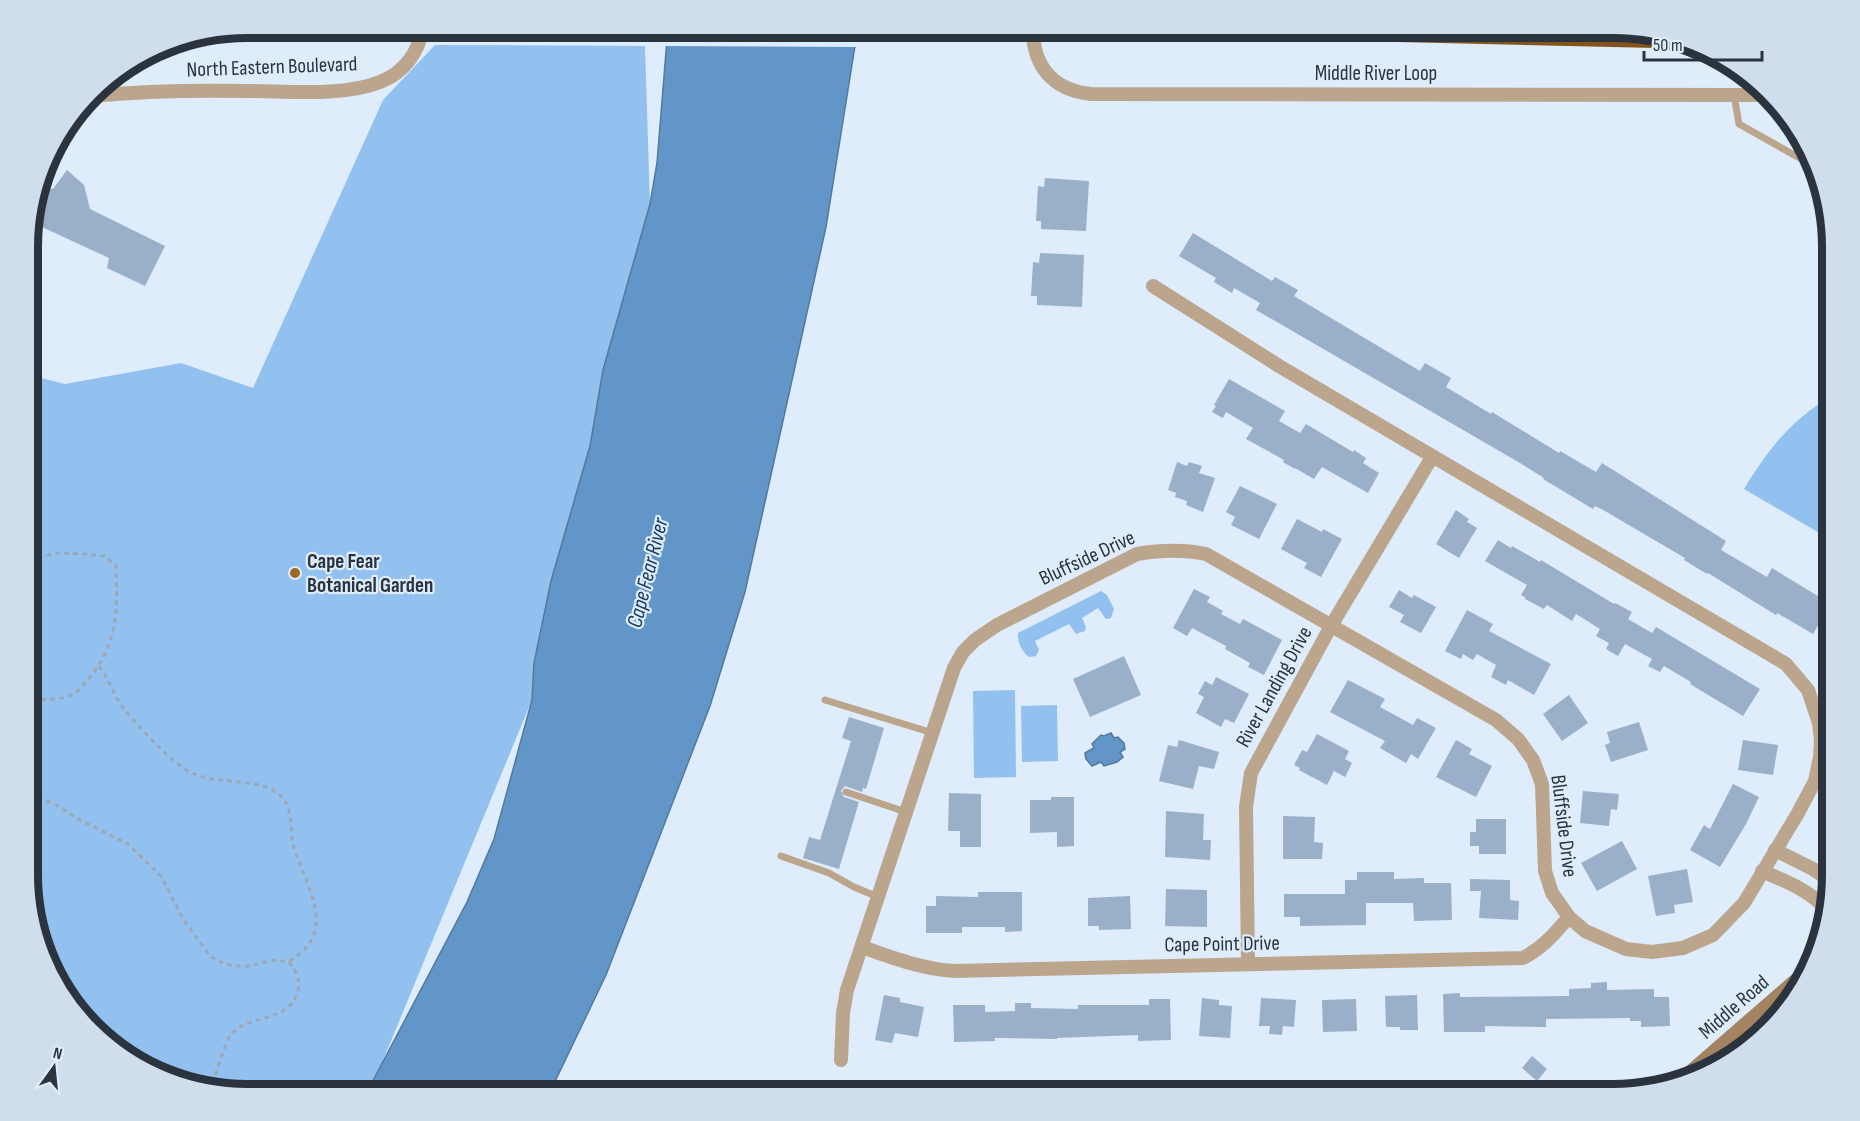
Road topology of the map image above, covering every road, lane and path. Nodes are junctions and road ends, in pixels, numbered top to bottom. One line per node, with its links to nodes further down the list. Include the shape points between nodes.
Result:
1 (421, 38): 3 (street, North Eastern Boulevard, via 399,72 382,82 360,87)
2 (1034, 38): 4 (street, Middle River Loop, via 1035,52 1048,75 1063,87 1091,94)
3 (103, 95)
4 (1734, 95): 5 (street, Middle River Loop); 6 (lane, via 1739,124)
5 (1757, 95)
6 (1803, 160)
7 (1153, 286): 8 (street, Bluffside Drive)
8 (1432, 457): 10 (street, River Landing Drive); 18 (street, Bluffside Drive, via 1786,664 1798,677 1815,707 1820,756 1815,781)
9 (38, 557): 11 (path, via 58,553 104,556 116,565 114,630)
10 (1331, 626): 14 (street, Bluffside Drive, via 1206,554 1186,550 1137,554 975,640 954,668); 24 (street, Bluffside Drive, via 1496,720 1518,738 1533,760 1542,784 1545,871 1552,893); 27 (street, River Landing Drive, via 1251,773 1246,807)
11 (99, 666): 12 (path, via 85,685 70,695); 26 (path, via 141,728 192,774 273,789 284,798 297,858 316,912 313,936)
12 (38, 700)
13 (825, 700): 14 (lane)
14 (933, 733): 17 (street, Bluffside Drive)
15 (846, 792): 17 (lane)
16 (38, 799): 26 (path, via 128,844 161,876 183,919 211,957 244,967 274,960)
17 (907, 813): 22 (street, Bluffside Drive)
18 (1775, 850): 20 (street, Bluffside Drive); 21 (street)
19 (781, 856): 22 (lane)
20 (1762, 871): 23 (street); 24 (street, Bluffside Drive, via 1744,903 1713,935 1683,948 1652,952 1626,949 1585,931)
21 (1822, 875)
22 (879, 897): 25 (street, Bluffside Drive)
23 (1820, 902)
24 (1569, 917): 27 (street, Cape Point Drive, via 1536,952 1523,958)
25 (862, 947): 27 (street, Cape Point Drive, via 933,970); 29 (street, Bluffside Drive, via 847,990)
26 (289, 962): 31 (path, via 297,972 300,988 293,1003 278,1014 242,1026 230,1036)
27 (1248, 964)
28 (1786, 992): 30 (main road, Middle Road)
29 (841, 1060)
30 (1704, 1063)
31 (214, 1081)

